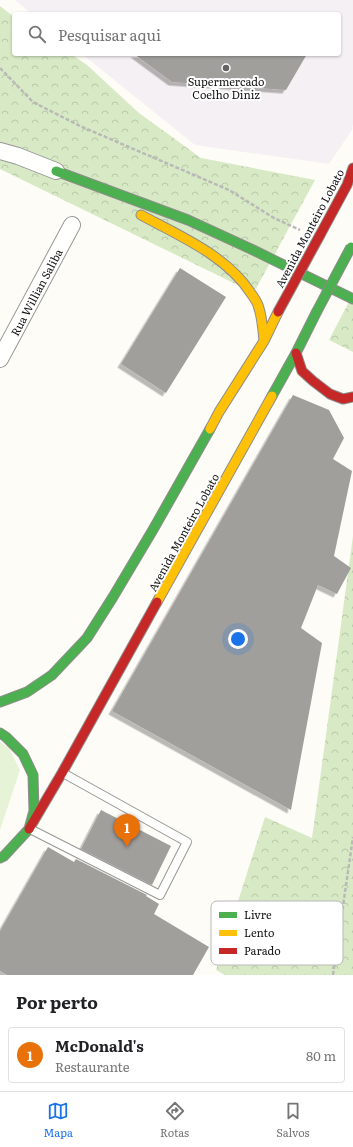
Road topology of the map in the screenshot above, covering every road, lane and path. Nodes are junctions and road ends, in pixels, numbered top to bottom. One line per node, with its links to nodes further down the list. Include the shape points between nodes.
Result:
1 (0, 68): 6 (path, via 33,102 80,126 229,190 274,218)
2 (0, 151): 4 (street)
3 (353, 168): 9 (main road, Avenida Monteiro Lobato, bridge, via 347,185)
4 (56, 171): 8 (main road, via 188,220); 9 (main road, via 195,244 229,267 243,281 257,303)
5 (72, 225): 11 (street, Rua Willian Saliba)
6 (303, 231)
7 (353, 244): 10 (main road, Avenida Monteiro Lobato, bridge)
8 (353, 299)
9 (264, 341): 13 (main road, Avenida Monteiro Lobato, via 219,412 154,528 87,638 52,674 28,692)
10 (296, 353): 12 (main road, via 302,371 313,381 330,394 343,399); 15 (main road, Avenida Monteiro Lobato)
11 (0, 359)
12 (353, 397)
13 (0, 702)
14 (0, 734): 16 (main road, via 23,754 33,775 34,811)
15 (62, 773): 16 (main road, Avenida Monteiro Lobato); 16 (lane, via 187,842 160,895)
16 (30, 829): 18 (main road, Avenida Monteiro Lobato)
17 (353, 837): 19 (path)
18 (3, 860)
19 (343, 906)
20 (334, 965): 21 (path)
21 (333, 975)

